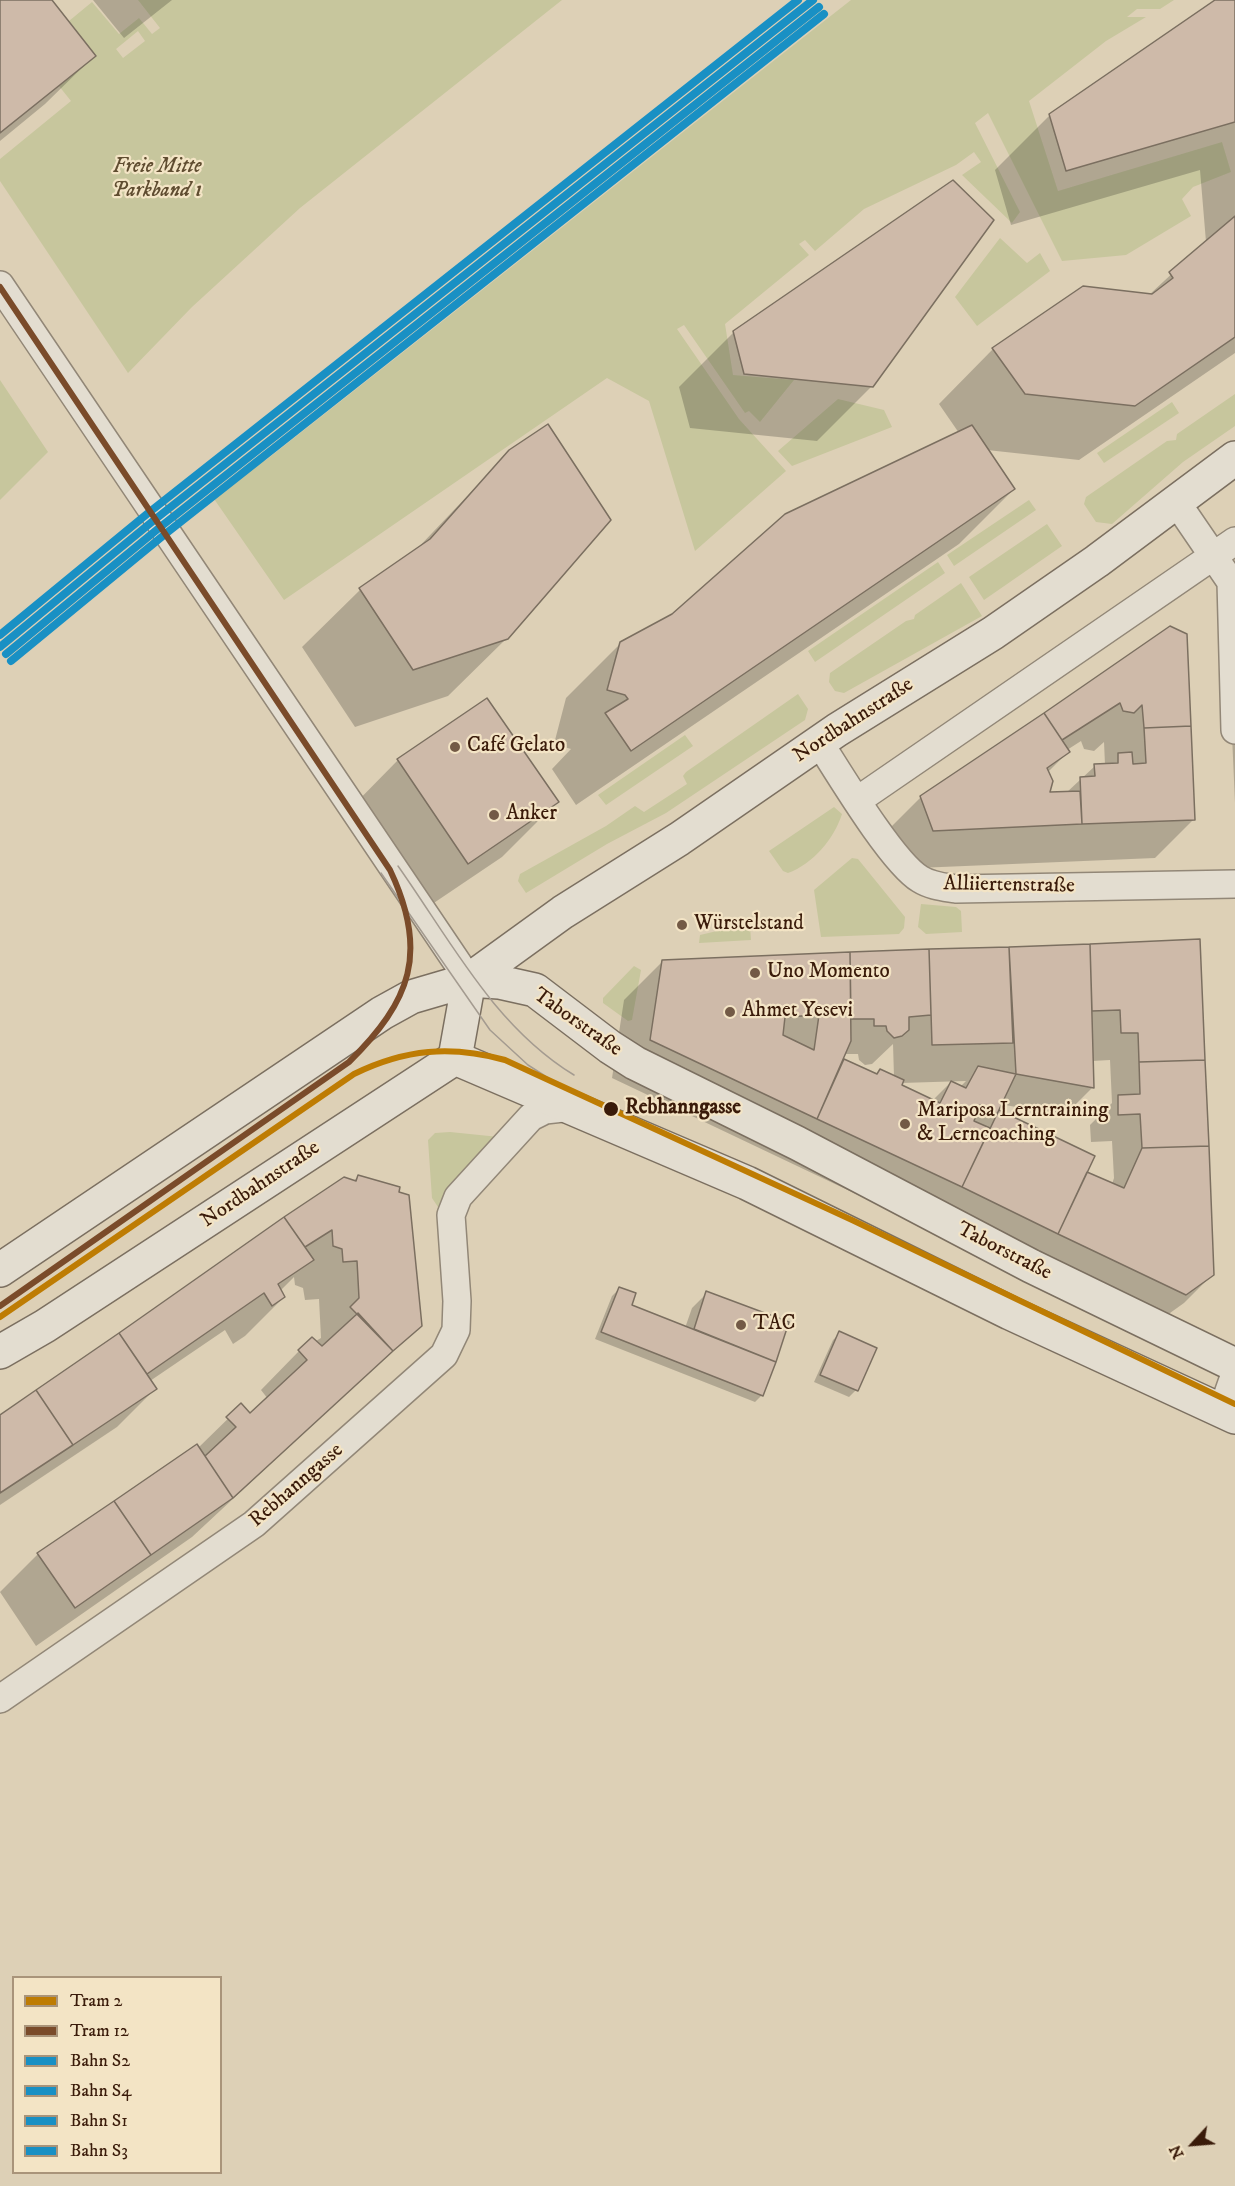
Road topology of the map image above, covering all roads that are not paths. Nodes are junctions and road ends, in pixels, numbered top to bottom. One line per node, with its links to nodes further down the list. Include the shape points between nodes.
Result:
1 (0, 285): 9 (street)
2 (1235, 458): 3 (main road, Nordbahnstraße)
3 (1175, 500): 4 (street); 6 (main road, Nordbahnstraße, via 1097,561 993,633)
4 (1224, 548): 5 (street, via 1231,582); 7 (street)
5 (1235, 730)
6 (819, 742): 7 (street, Alliiertenstraße); 9 (main road, Nordbahnstraße, via 679,839 562,912)
7 (858, 800): 8 (street, Alliiertenstraße, via 908,869 919,879 938,886 956,889)
8 (1235, 884)
9 (469, 980): 10 (main road); 12 (main road, Nordbahnstraße, via 411,997 382,1013); 14 (main road, Taborstraße, via 535,990 636,1063 1031,1266)
10 (455, 1058): 11 (main road); 13 (main road, Nordbahnstraße, via 37,1332)
11 (572, 1107): 16 (main road, via 747,1183 1010,1313); 17 (street, Rebhanngasse, via 545,1110 531,1117 458,1197 450,1228 456,1330 444,1355 254,1524)
12 (0, 1270)
13 (0, 1352)
14 (1235, 1365)
15 (1235, 1374): 16 (street)
16 (1228, 1414)
17 (0, 1699)

